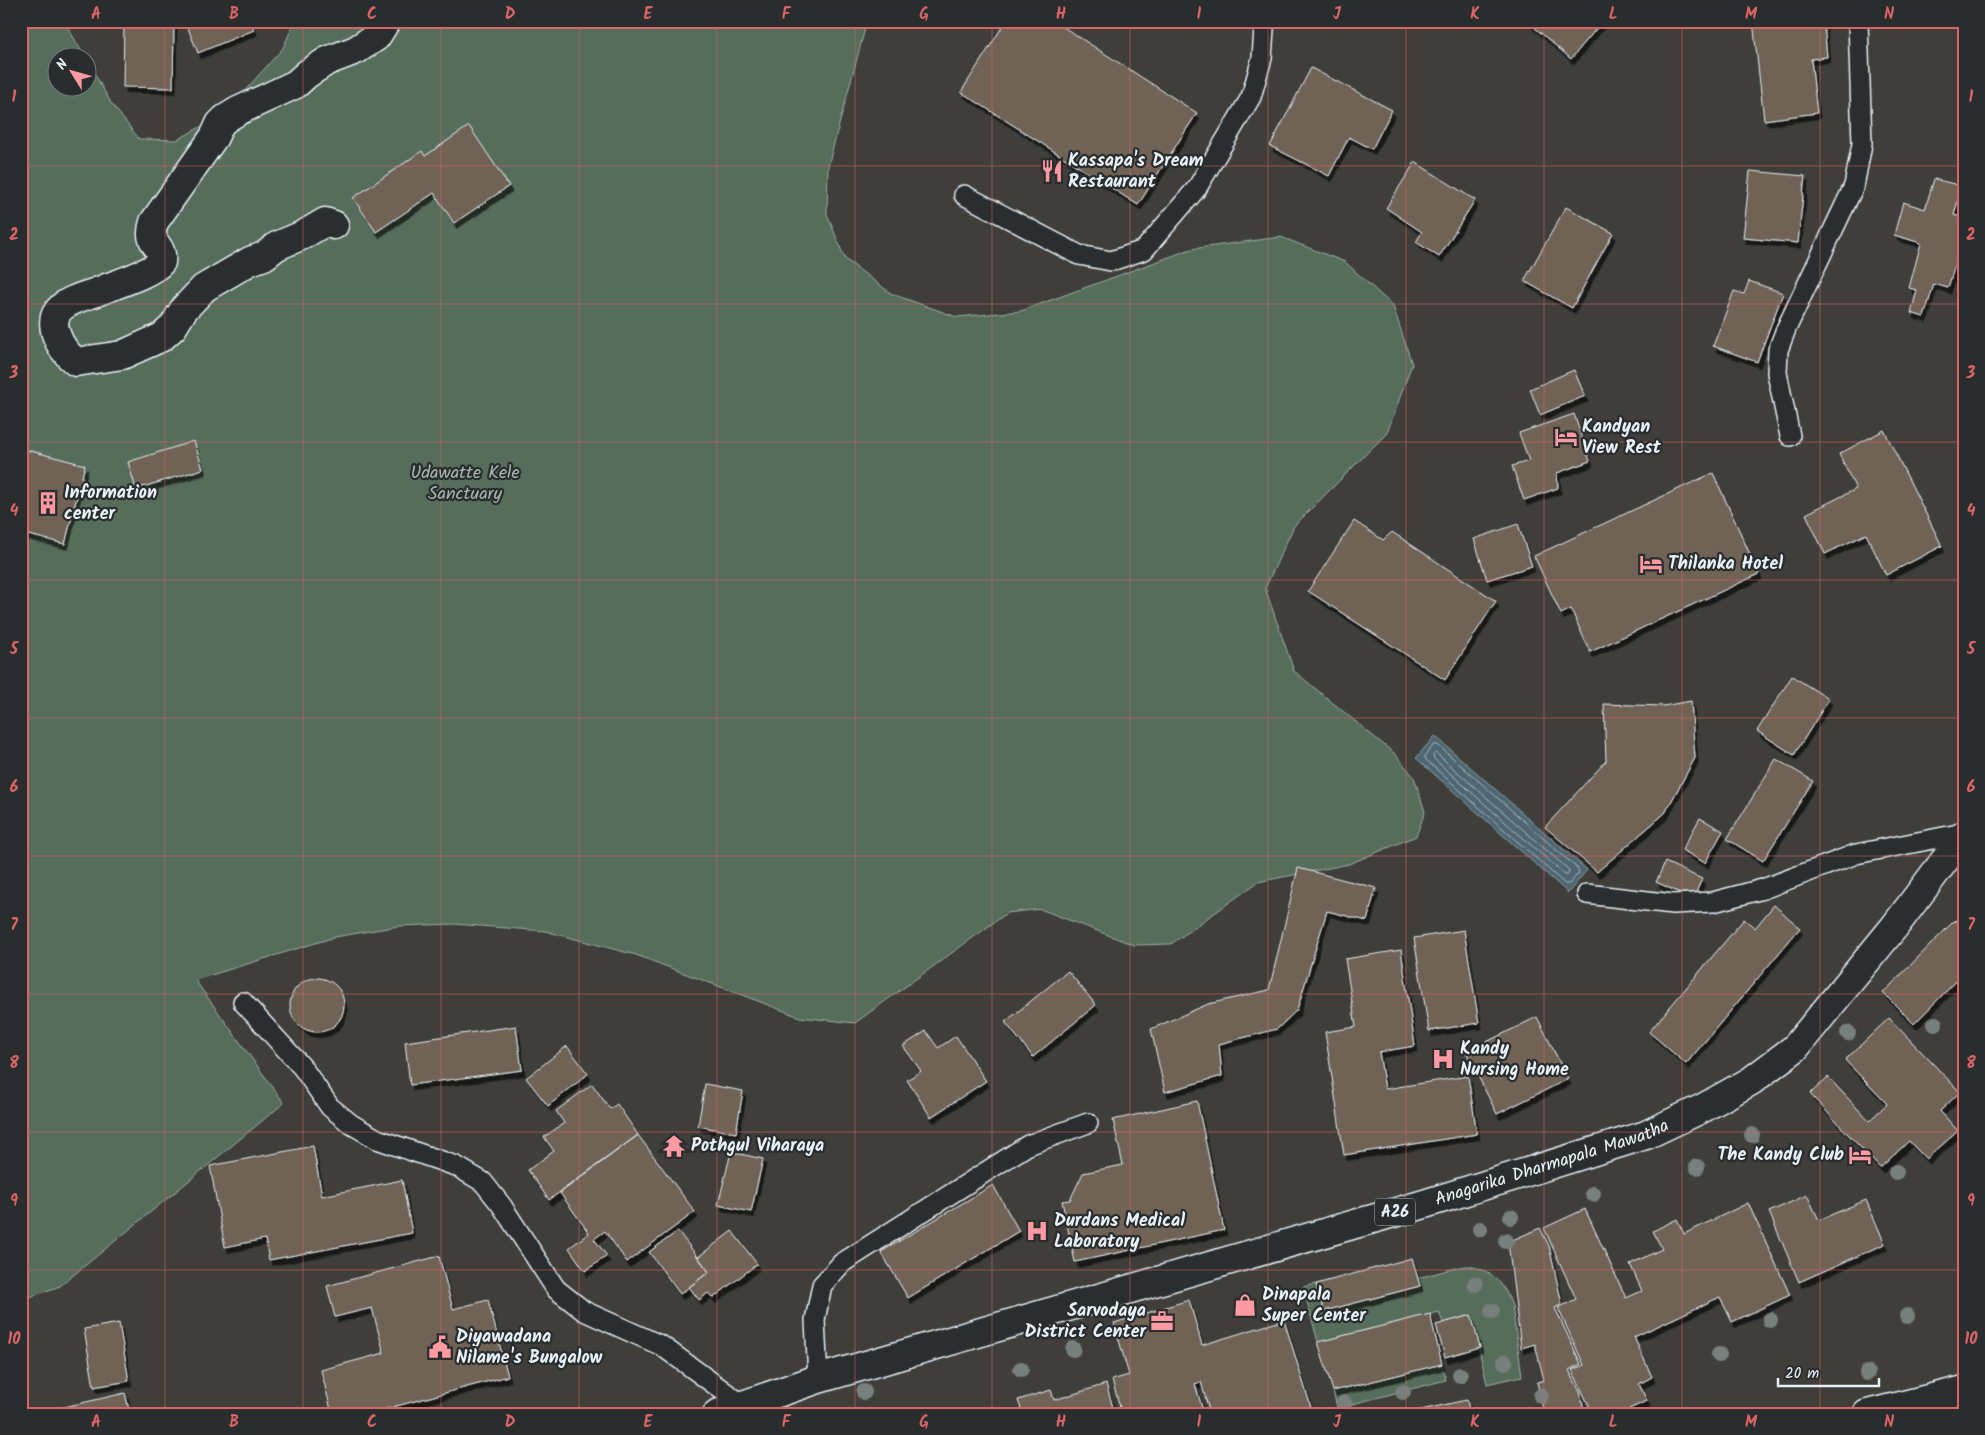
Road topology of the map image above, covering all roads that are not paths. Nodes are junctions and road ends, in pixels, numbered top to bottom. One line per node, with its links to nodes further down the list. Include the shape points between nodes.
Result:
1 (386, 21): 5 (main road, via 376,37 356,50 327,61 296,84 238,110 220,124 154,222 151,237 160,250 161,262 144,273 64,304 54,328 60,345 76,362 129,352 162,337 204,288 220,278 325,222)
2 (1258, 21): 4 (lane, via 1264,29 1262,58 1251,97 1197,188 1144,250 1110,261 1079,255)
3 (1858, 21): 6 (lane, via 1862,144 1854,186 1778,350 1777,373)
4 (964, 195)
5 (334, 225)
6 (1790, 436)
7 (1964, 834): 8 (lane, via 1856,854 1764,889 1713,902 1673,904); 11 (main road, Anagarika Dharmapala Mawatha / A26, via 1895,926 1795,1048 1751,1081 1646,1136)
8 (1587, 894)
9 (243, 1002): 13 (lane, via 302,1067 330,1107 351,1124 377,1139 456,1166 483,1182 556,1289 584,1310 662,1346)
10 (1088, 1123): 11 (lane, via 1028,1145 842,1263 822,1285 815,1320)
11 (818, 1379): 13 (main road, Anagarika Dharmapala Mawatha / A26)
12 (1964, 1390): 15 (main road)
13 (744, 1406): 14 (main road, Anagarika Dharmapala Mawatha / A26)
14 (717, 1414)
15 (1867, 1414)

